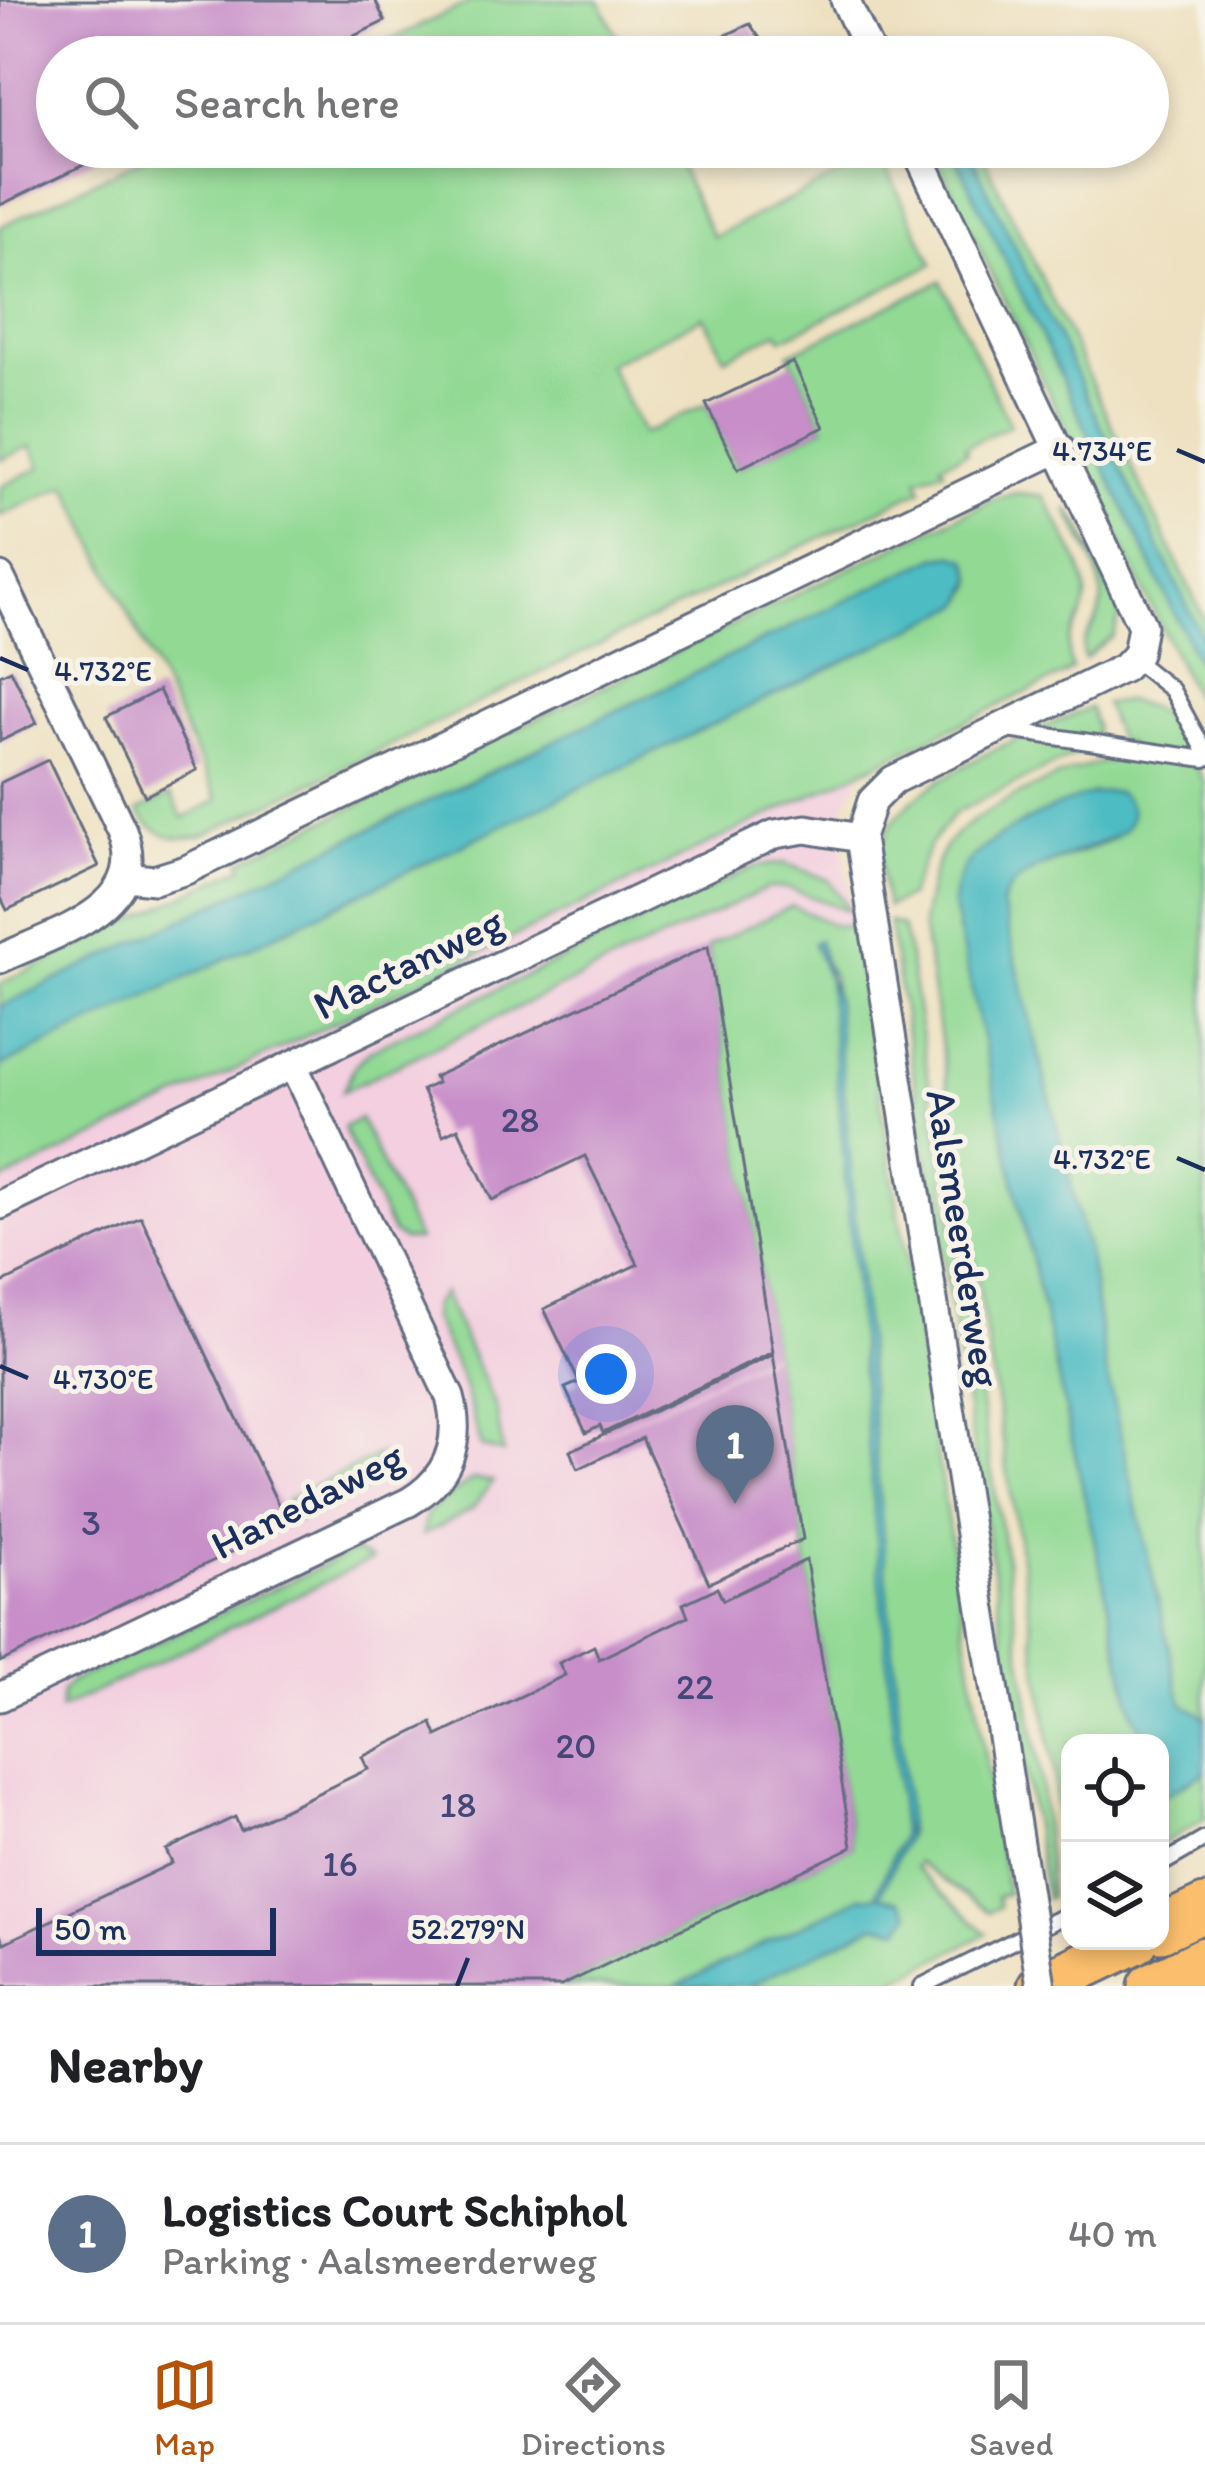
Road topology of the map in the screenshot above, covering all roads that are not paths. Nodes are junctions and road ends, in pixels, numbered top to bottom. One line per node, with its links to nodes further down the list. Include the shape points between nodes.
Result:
1 (845, 0): 2 (street)
2 (862, 36)
3 (925, 168): 4 (street)
4 (1060, 448): 6 (street, via 1137,608 1142,637); 10 (street, via 186,870 154,880)
5 (0, 577): 10 (street, via 122,830)
6 (1134, 660): 7 (street); 8 (lane, via 1176,695)
7 (998, 728): 8 (lane); 9 (street, via 887,784 865,814)
8 (1205, 755)
9 (860, 838): 12 (street, Mactanweg, via 806,829 775,834); 23 (street, Aalsmeerderweg, bridge)
10 (128, 877): 11 (street, via 104,908)
11 (0, 959)
12 (292, 1066): 13 (street, Mactanweg); 14 (street, Hanedaweg, via 450,1397 449,1463 409,1502)
13 (0, 1205)
14 (0, 1697)
15 (1205, 1839): 16 (lane)
16 (1169, 1860)
17 (1205, 1908): 19 (highway)
18 (1061, 1917): 22 (lane)
19 (1169, 1925)
20 (1116, 1950): 23 (highway)
21 (1205, 1960): 24 (highway)
22 (922, 1986)
23 (1041, 1986)
24 (1152, 1986)

